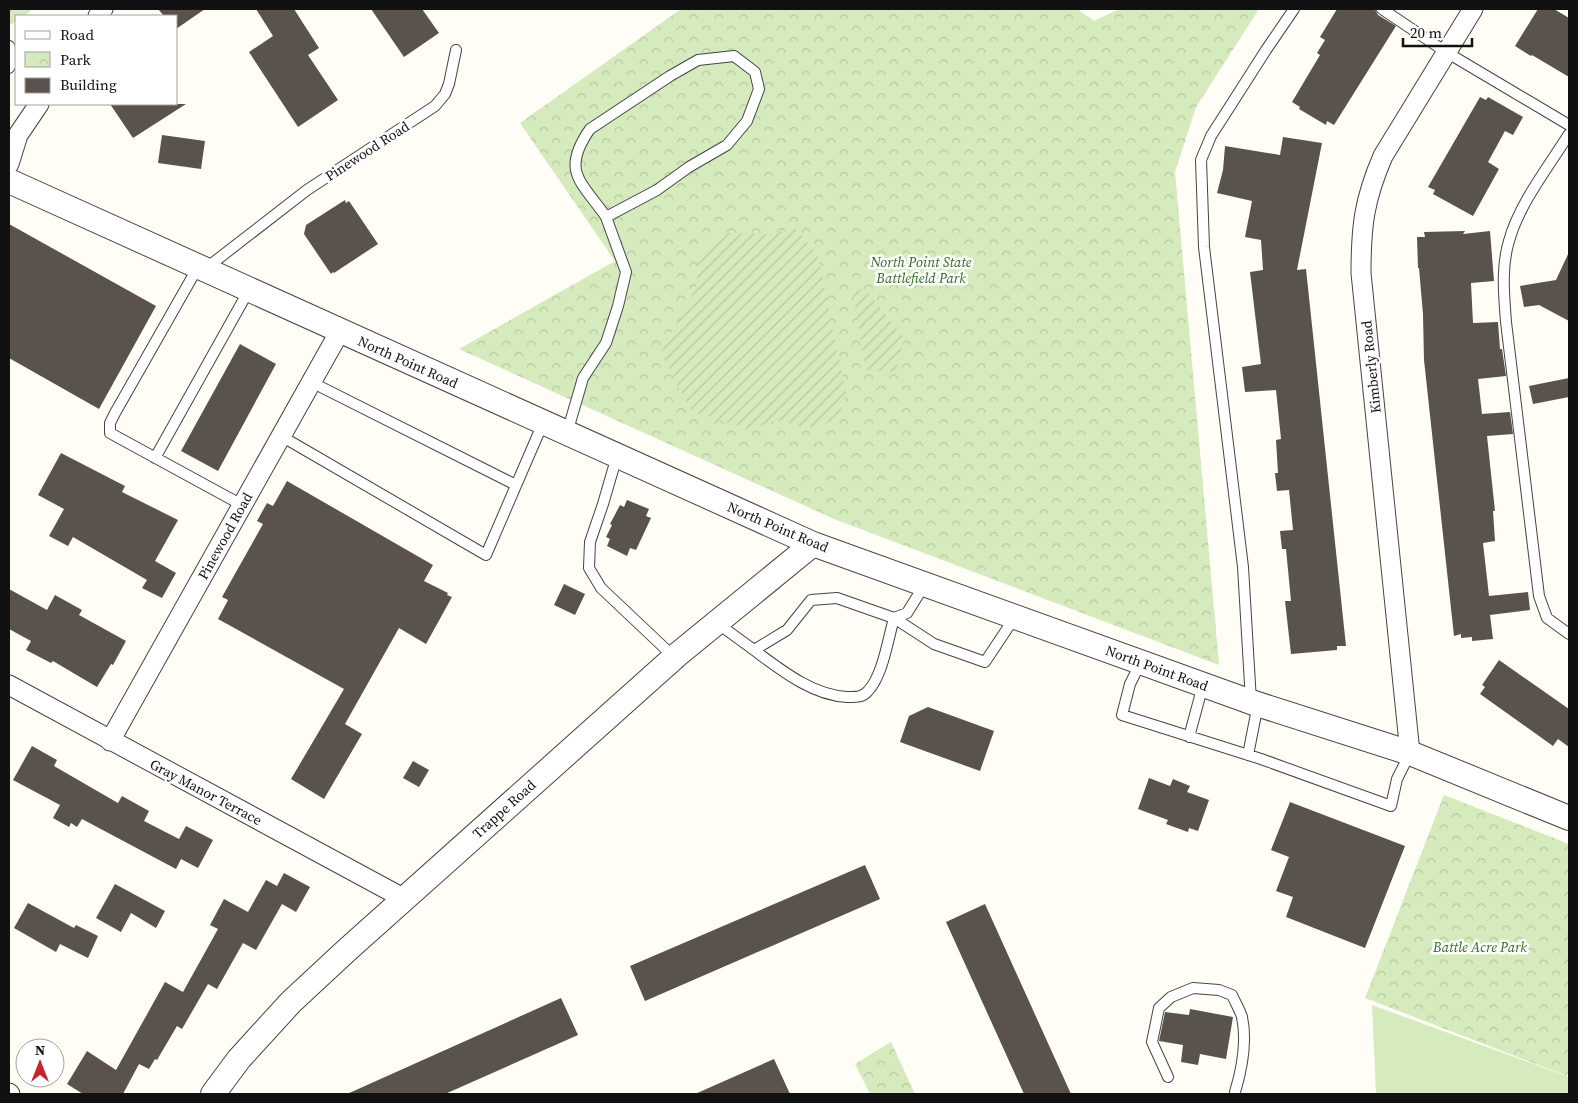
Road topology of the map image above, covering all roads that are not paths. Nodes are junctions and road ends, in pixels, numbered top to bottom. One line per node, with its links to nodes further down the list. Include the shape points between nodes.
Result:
1 (1294, 9): 36 (lane, via 1211,136 1201,160 1204,247 1244,567)
2 (1382, 9): 6 (lane)
3 (1472, 9): 6 (street, Kimberly Road)
4 (9, 45): 7 (lane, via 14,53)
5 (456, 50): 14 (lane, Pinewood Road, via 447,89 435,106 307,190)
6 (1446, 52): 9 (lane); 39 (street, Kimberly Road, via 1383,156 1366,203 1361,234 1362,273)
7 (9, 68)
8 (38, 105): 11 (street, via 18,135)
9 (1569, 124)
10 (1569, 134): 30 (lane, via 1529,196 1517,221 1509,241 1503,285 1539,596 1546,618)
11 (9, 164)
12 (9, 182): 14 (street, North Point Road)
13 (606, 218): 13 (lane, via 727,145 747,121 754,104 759,89 755,72 734,56 698,60 590,129 575,159 576,176); 19 (lane, via 626,272 606,343 583,378)
14 (201, 269): 15 (street, North Point Road); 22 (lane, via 110,424 110,433)
15 (248, 290): 16 (street, North Point Road); 22 (lane)
16 (340, 331): 17 (street, Pinewood Road); 18 (street, North Point Road)
17 (311, 382): 20 (street, Pinewood Road); 23 (lane)
18 (543, 423): 19 (street, North Point Road); 23 (lane)
19 (567, 433): 21 (street, North Point Road)
20 (281, 436): 23 (lane, via 486,555); 24 (street, Pinewood Road)
21 (617, 456): 25 (street, North Point Road); 32 (lane, via 590,542 589,568 601,588)
22 (155, 458): 24 (lane)
23 (516, 485)
24 (242, 505): 38 (street, Pinewood Road)
25 (814, 544): 26 (street, North Point Road); 29 (street, Trappe Road)
26 (925, 584): 27 (street, North Point Road); 28 (lane, via 906,613)
27 (1015, 616): 28 (lane, via 985,662 934,644); 33 (street, North Point Road)
28 (894, 618): 31 (lane, via 837,598 811,600 787,630); 31 (lane, via 877,677 867,692 859,697 816,690)
29 (716, 621): 31 (lane); 32 (street, Trappe Road)
30 (1569, 634)
31 (754, 650)
32 (674, 657): 42 (street, Trappe Road)
33 (1141, 662): 35 (street, North Point Road); 37 (lane, via 1130,684 1122,715)
34 (9, 685): 38 (street, Gray Manor Terrace)
35 (1203, 685): 36 (street, North Point Road); 37 (lane)
36 (1255, 703): 39 (street, North Point Road); 40 (lane)
37 (1190, 737): 40 (lane)
38 (110, 740): 42 (street, Gray Manor Terrace)
39 (1410, 753): 40 (lane, via 1397,779 1390,806); 41 (street, North Point Road)
40 (1248, 755)
41 (1569, 818)
42 (403, 898): 45 (street, Trappe Road, via 291,1002 239,1059)
43 (1168, 1078): 44 (lane, via 1152,1042 1159,1008 1171,997 1193,988 1219,990 1232,996 1242,1016 1244,1050)
44 (1235, 1092)
45 (213, 1094)

